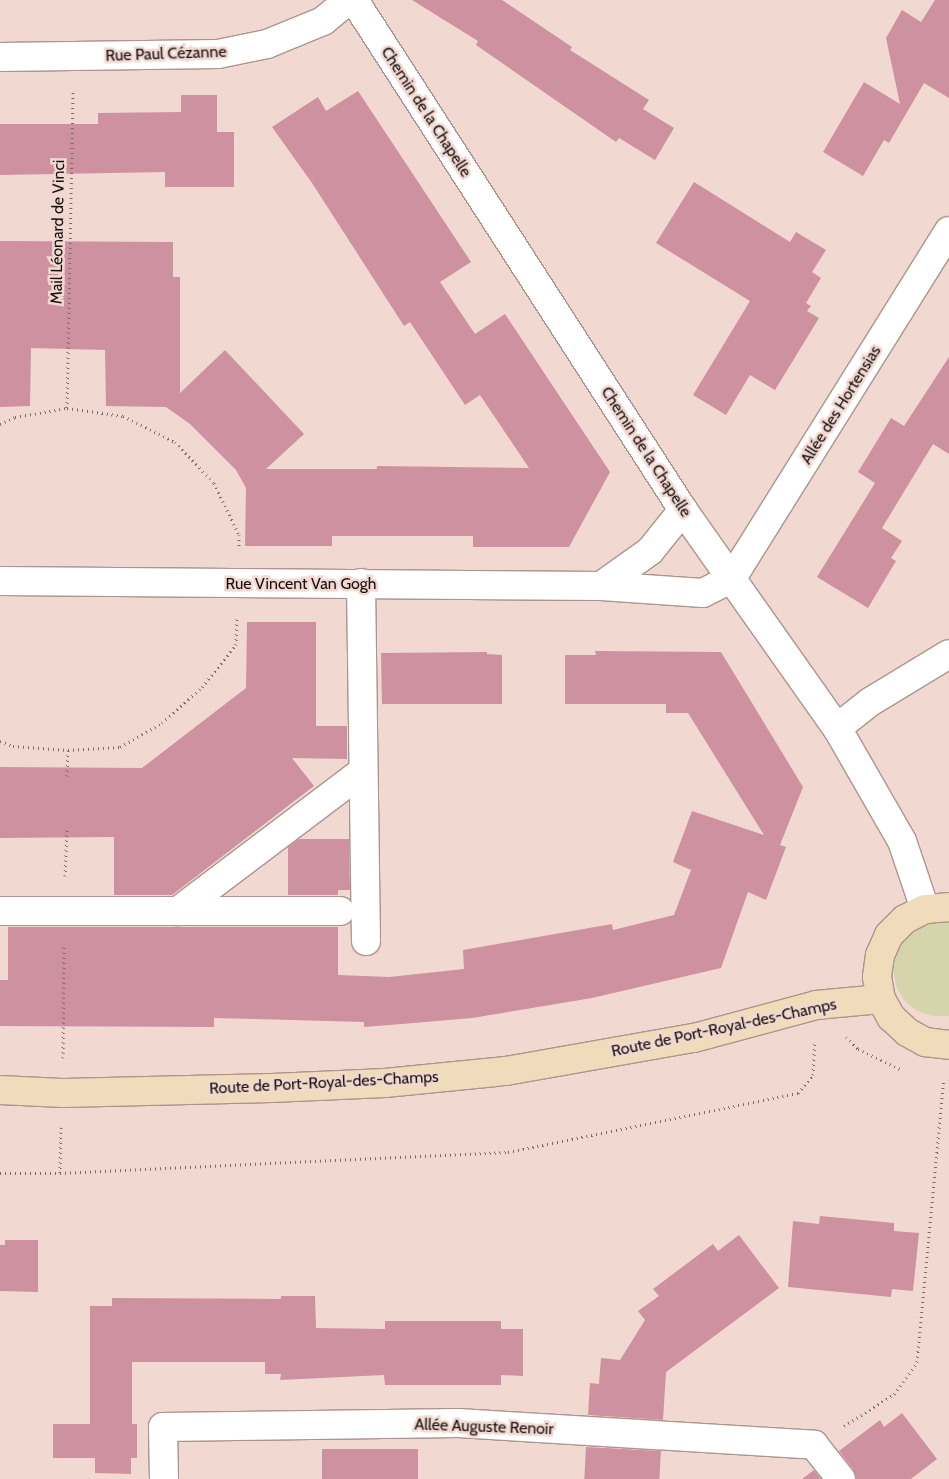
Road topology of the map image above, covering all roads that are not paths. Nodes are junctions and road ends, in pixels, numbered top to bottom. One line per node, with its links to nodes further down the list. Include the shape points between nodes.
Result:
1 (349, 0): 3 (street, Rue Paul Cézanne, via 323,21 267,44 218,54)
2 (354, 0): 5 (street, Chemin de la Chapelle)
3 (0, 57)
4 (949, 231): 6 (street, Allée des Hortensias)
5 (683, 510): 6 (street, Chemin de la Chapelle); 9 (street, via 650,550)
6 (732, 578): 9 (street, Rue Vincent Van Gogh, via 703,593); 11 (street, Chemin de la Chapelle)
7 (0, 581): 8 (street, Rue Vincent Van Gogh)
8 (361, 583): 9 (street, Rue Vincent Van Gogh); 12 (street)
9 (601, 586)
10 (949, 654): 11 (street, via 870,702)
11 (837, 728): 13 (street, Chemin de la Chapelle)
12 (362, 772): 15 (street); 17 (street)
13 (937, 908): 18 (main road, via 905,919 895,930 880,955 877,977)
14 (0, 910): 15 (street)
15 (178, 911): 16 (street)
16 (340, 911)
17 (366, 941)
18 (881, 999): 19 (main road, via 891,1018 907,1032 925,1042); 20 (main road, Route de Port-Royal-des-Champs, via 816,1006 694,1038 506,1071 385,1084 63,1092)
19 (949, 1045)
20 (0, 1090)
21 (164, 1479): 22 (street, Allée Auguste Renoir, via 164,1427 458,1423 814,1445)
22 (840, 1479)

